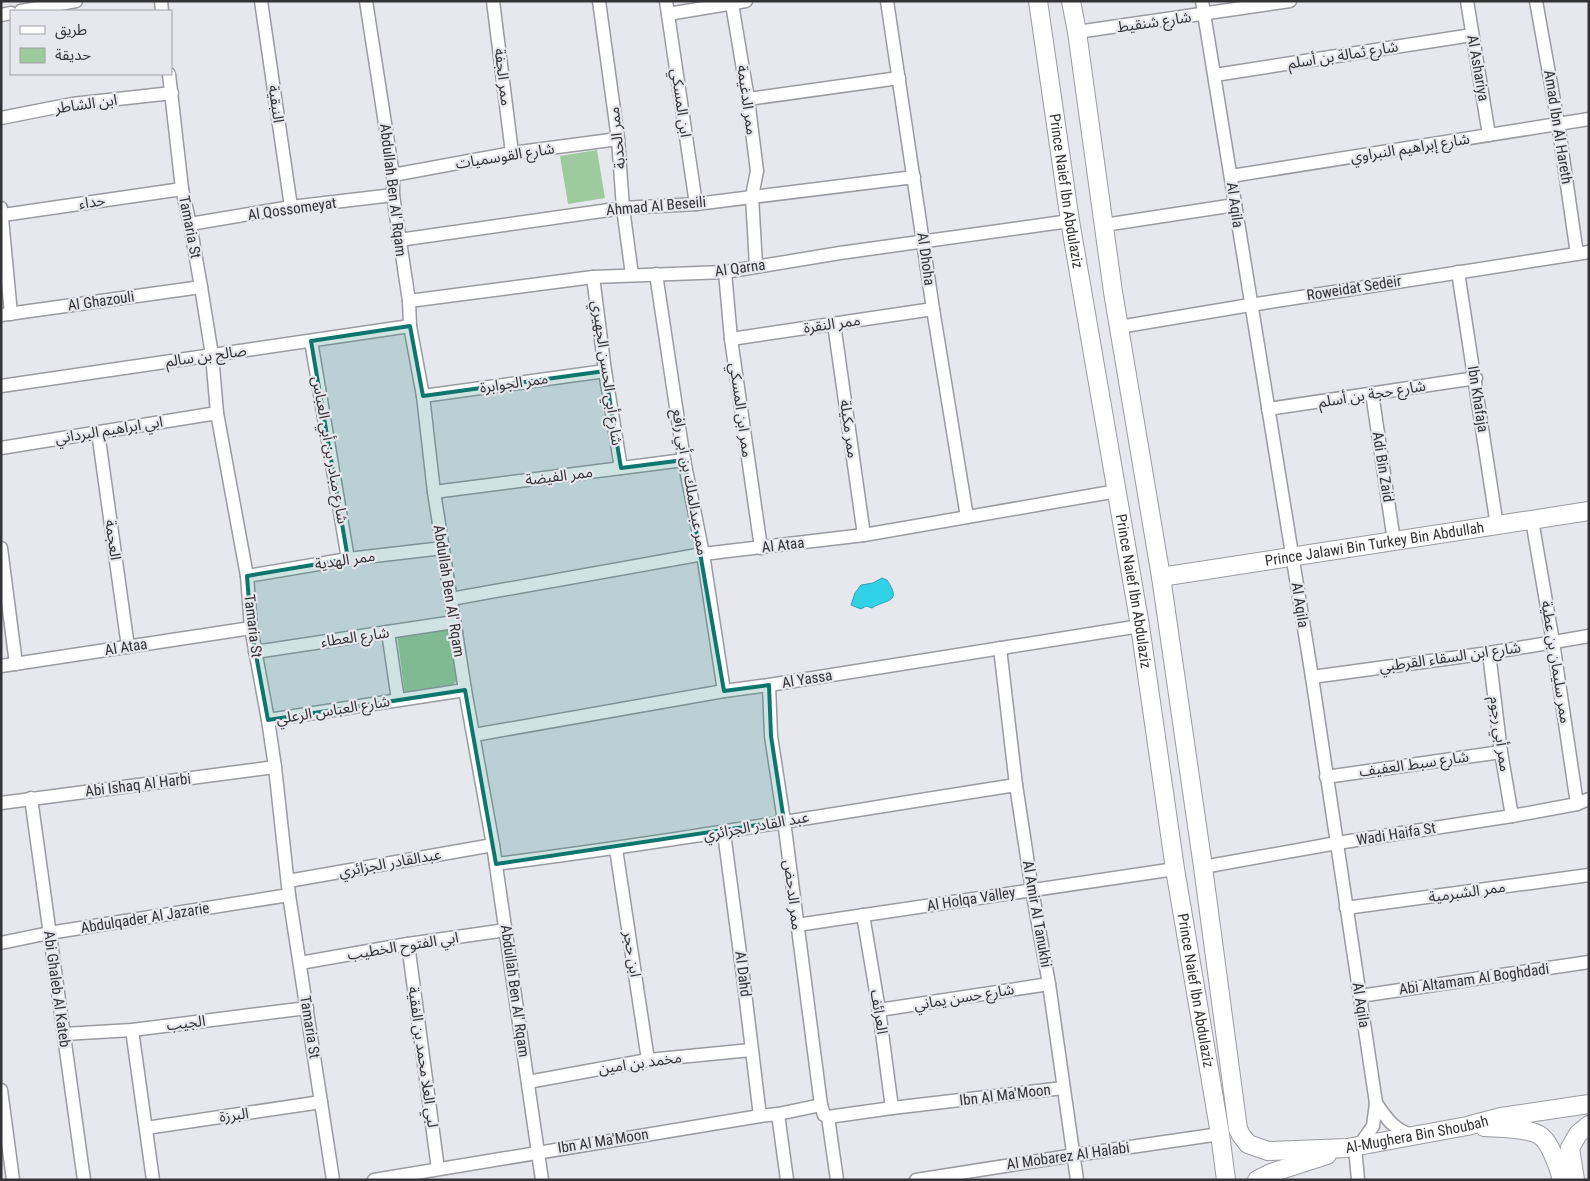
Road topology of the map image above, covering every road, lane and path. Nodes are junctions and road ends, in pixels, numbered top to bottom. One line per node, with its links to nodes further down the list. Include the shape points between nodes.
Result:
1 (76, 1): 16 (street)
2 (261, 1): 39 (street, النبقية)
3 (366, 1): 31 (street, Abdullah Ben Al' Rqam)
4 (493, 1): 30 (street, ممر الجفة)
5 (599, 1): 29 (street, ممر الحدبة)
6 (746, 1): 14 (street)
7 (887, 1): 22 (street, Al Dhoha)
8 (1038, 1): 42 (street, Prince Naief Ibn Abdulaziz)
9 (1071, 1): 18 (street, Prince Naief Ibn Abdulaziz)
10 (1202, 1): 17 (street, Al Aqila)
11 (1290, 1): 17 (street, شارع شنقيط)
12 (1467, 1): 19 (street, Al Ashariya)
13 (1536, 1): 27 (street, Amad Ibn Al Hareth)
14 (732, 4): 15 (street); 24 (street, ممر الدغيمة)
15 (667, 7): 37 (street, ابن المسكي)
16 (26, 10)
17 (1204, 14): 18 (street, شارع شنقيط); 21 (street, Al Aqila)
18 (1077, 32): 44 (street, Prince Naief Ibn Abdulaziz)
19 (1472, 35): 21 (street, شارع ثمالة بن أسلم); 28 (street, Al Ashariya)
20 (170, 75): 23 (street, Tamaria St)
21 (1214, 75): 32 (street, Al Aqila)
22 (899, 78): 24 (street); 33 (street, Al Dhoha)
23 (172, 93): 25 (street, ابن الشاطر, via 72,104); 34 (street, Tamaria St)
24 (748, 99): 36 (street, ممر الدغيمة, via 757,171)
25 (1, 118)
26 (1589, 119): 27 (street, شارع إبراهيم النبراوي)
27 (1558, 123): 28 (street, شارع إبراهيم النبراوي); 47 (street, Amad Ibn Al Hareth)
28 (1489, 135): 32 (street, شارع إبراهيم النبراوي)
29 (618, 139): 30 (street, شارع القوسميات); 40 (street, ممر الحدبة)
30 (512, 153): 31 (street, شارع القوسميات)
31 (393, 176): 35 (street, Abdullah Ben Al' Rqam)
32 (1231, 176): 38 (street, Al Aqila)
33 (914, 177): 36 (street, Ahmad Al Beseili); 46 (street, Al Dhoha)
34 (182, 189): 41 (street, حداء); 43 (street, Tamaria St)
35 (393, 194): 39 (street, Al Qossomeyat); 45 (street, Abdullah Ben Al' Rqam)
36 (752, 196): 37 (street, Ahmad Al Beseili); 48 (street, ممر الدغيمة)
37 (696, 204): 40 (street, Ahmad Al Beseili)
38 (1235, 205): 44 (street); 56 (street, Al Aqila)
39 (291, 207): 43 (street, Al Qossomeyat)
40 (622, 208): 45 (street, Ahmad Al Beseili); 52 (street, ممر الحدبة)
41 (2, 211): 58 (street)
42 (1070, 221): 46 (street, Al Qarna); 76 (street, Prince Naief Ibn Abdulaziz)
43 (190, 224): 54 (street, Tamaria St)
44 (1104, 226): 61 (street, Prince Naief Ibn Abdulaziz)
45 (399, 240): 55 (street, Abdullah Ben Al' Rqam)
46 (924, 241): 48 (street, Al Qarna); 57 (street, Al Dhoha)
47 (1583, 253): 50 (street, Roweidat Sedeir)
48 (756, 266): 49 (street, Al Qarna)
49 (725, 272): 51 (street, Al Qarna); 62 (street, ممر ابن المسكي)
50 (1458, 272): 56 (street, Roweidat Sedeir); 66 (street, Ibn Khafaja)
51 (656, 274): 52 (street, Al Qarna); 74 (street, ممر عبدالملك بن أبي رافع)
52 (632, 275): 53 (street, Al Qarna)
53 (593, 277): 55 (street, Al Qarna); 65 (street, شارع أبي الحسن الجهيري)
54 (201, 287): 58 (street, Al Ghazouli); 64 (street, Tamaria St)
55 (409, 301): 60 (street, Abdullah Ben Al' Rqam)
56 (1250, 305): 61 (street, Roweidat Sedeir); 70 (street, Al Aqila)
57 (933, 309): 59 (street, ممر النقرة); 79 (street, Al Dhoha)
58 (6, 314)
59 (834, 324): 62 (street, ممر النقرة); 82 (street, ممر مكيلة)
60 (410, 326): 63 (street, صالح بن سالم); 69 (street, Abdullah Ben Al' Rqam)
61 (1119, 327): 91 (street, Prince Naief Ibn Abdulaziz)
62 (731, 339): 86 (street, ممر ابن المسكي)
63 (311, 341): 64 (street, صالح بن سالم); 89 (street, شارع مبادر بن أبي العباس)
64 (212, 355): 67 (street, صالح بن سالم); 71 (street, Tamaria St)
65 (605, 371): 69 (street, ممر الجوابرة); 75 (street, شارع أبي الحسن الجهيري)
66 (1476, 378): 68 (street, شارع حجة بن أسلم); 81 (street, Ibn Khafaja)
67 (1, 386)
68 (1372, 393): 70 (street, شارع حجة بن أسلم); 83 (street, Adi Bin Zaid)
69 (423, 396): 77 (street, Abdullah Ben Al' Rqam)
70 (1268, 409): 88 (street, Al Aqila)
71 (217, 413): 72 (street, ابي ابراهيم البرداني); 90 (street, Tamaria St)
72 (98, 432): 73 (street, ابي ابراهيم البرداني); 99 (street, العجمة)
73 (1, 448)
74 (684, 460): 75 (street, ممر الفيضة); 87 (street, ممر عبدالملك بن أبي رافع)
75 (621, 468): 77 (street, ممر الفيضة)
76 (1116, 491): 79 (street, Al Ataa); 94 (street, Prince Naief Ibn Abdulaziz)
77 (434, 492): 85 (street, Abdullah Ben Al' Rqam)
78 (1589, 511): 80 (street, Prince Jalawi Bin Turkey Bin Abdullah)
79 (967, 517): 82 (street, Al Ataa)
80 (1532, 520): 81 (street, Prince Jalawi Bin Turkey Bin Abdullah); 98 (street, ممر سليمان بن عطية)
81 (1497, 526): 83 (street, Prince Jalawi Bin Turkey Bin Abdullah)
82 (864, 535): 86 (street, Al Ataa)
83 (1394, 541): 88 (street, Prince Jalawi Bin Turkey Bin Abdullah)
84 (1, 548): 103 (street)
85 (443, 548): 89 (street, ممر الهدية); 92 (street, Abdullah Ben Al' Rqam)
86 (761, 548): 87 (street, Al Ataa)
87 (703, 554): 92 (street, Al Ataa); 108 (street, ممر عبدالملك بن أبي رافع)
88 (1292, 557): 91 (street, Prince Jalawi Bin Turkey Bin Abdullah); 105 (street, Al Aqila)
89 (348, 559): 90 (street, ممر الهدية)
90 (247, 576): 95 (street, Tamaria St)
91 (1162, 577): 126 (street, Prince Naief Ibn Abdulaziz)
92 (451, 599): 93 (street, Abdullah Ben Al' Rqam)
93 (454, 622): 96 (street, شارع العطاء); 107 (street, Abdullah Ben Al' Rqam)
94 (1140, 626): 100 (street, Al Yassa); 127 (street, Prince Naief Ibn Abdulaziz)
95 (251, 628): 99 (street, Al Ataa); 101 (street, Tamaria St)
96 (388, 632): 101 (street, شارع العطاء); 109 (street, شارع العباس الرعلي)
97 (1589, 636): 98 (street, شارع ابن السقاء القرطبي)
98 (1553, 642): 102 (street, شارع ابن السقاء القرطبي); 117 (street, ممر سليمان بن عطية)
99 (128, 647): 103 (street, Al Ataa)
100 (1000, 648): 106 (street, Al Yassa); 115 (street, Al Amir Al Tanukhi)
101 (255, 652): 110 (street, Tamaria St)
102 (1489, 653): 105 (street, شارع ابن السقاء القرطبي); 112 (street, ممر أبي رجوم)
103 (16, 664): 104 (street, Al Ataa)
104 (1, 666)
105 (1312, 677): 114 (street, Al Aqila)
106 (769, 685): 108 (street, Al Yassa); 120 (street, ممر الدحض, via 771,736)
107 (465, 690): 109 (street, شارع العباس الرعلي); 111 (street, Abdullah Ben Al' Rqam)
108 (724, 691): 111 (street, Al Yassa)
109 (398, 700): 110 (street, شارع العباس الرعلي)
110 (268, 720): 113 (street, Tamaria St)
111 (474, 735): 123 (street, Abdullah Ben Al' Rqam)
112 (1502, 752): 114 (street, شارع سبط العفيف); 119 (street, ممر أبي رجوم)
113 (275, 767): 116 (street, Abi Ishaq Al Harbi); 129 (street, Tamaria St)
114 (1326, 776): 122 (street, Al Aqila)
115 (1016, 785): 120 (street, عبد القادر الجزائري); 130 (street, Al Amir Al Tanukhi)
116 (31, 798): 118 (street, Abi Ishaq Al Harbi); 136 (street, Abi Ghaleb Al Kateb)
117 (1583, 802): 119 (street, Wadi Haifa St)
118 (1, 803)
119 (1512, 816): 122 (street, Wadi Haifa St)
120 (784, 821): 121 (street, عبد القادر الجزائري); 134 (street, ممر الدحض)
121 (724, 833): 124 (street, عبد القادر الجزائري); 147 (street, Al Dahd)
122 (1337, 843): 126 (street, Wadi Haifa St); 132 (street, Al Aqila)
123 (493, 845): 125 (street, Abdullah Ben Al' Rqam); 129 (street, عبدالقادر الجزائري)
124 (616, 849): 125 (street, عبد القادر الجزائري); 148 (street, ابن حجر)
125 (496, 864): 135 (street, Abdullah Ben Al' Rqam)
126 (1203, 867): 164 (street, Prince Naief Ibn Abdulaziz, via 1238,1129)
127 (1175, 869): 130 (street, Al Holqa Valley); 162 (street, Prince Naief Ibn Abdulaziz)
128 (1589, 875): 132 (street, ممر الشبرمية)
129 (288, 881): 131 (street, Tamaria St)
130 (1032, 890): 133 (street, Al Holqa Valley); 141 (street, Al Amir Al Tanukhi)
131 (289, 895): 136 (street, Abdulqader Al Jazarie); 140 (street, Tamaria St)
132 (1346, 908): 142 (street, Al Aqila)
133 (863, 915): 134 (street, Al Holqa Valley); 144 (street, العرائف)
134 (797, 925): 156 (street, ممر الدحض)
135 (506, 930): 138 (street, ابي الفتوح الخطيب); 149 (street, Abdullah Ben Al' Rqam)
136 (49, 933): 137 (street, Abdulqader Al Jazarie); 146 (street, Abi Ghaleb Al Kateb)
137 (1, 943)
138 (408, 944): 140 (street, ابي الفتوح الخطيب); 168 (street, لبي العلا محمد بن الفقية)
139 (1589, 962): 142 (street, Abi Altamam Al Boghdadi)
140 (300, 963): 143 (street, Tamaria St)
141 (1049, 984): 144 (street, شارع حسن يماني); 150 (street, Al Amir Al Tanukhi)
142 (1360, 996): 153 (street, Al Aqila)
143 (307, 1008): 145 (street, الجيب); 152 (street, Tamaria St)
144 (879, 1010): 155 (street, العرائف)
145 (132, 1030): 146 (street, الجيب); 161 (street)
146 (64, 1034): 170 (street, Abi Ghaleb Al Kateb)
147 (752, 1050): 148 (street, مخمد بن امين); 158 (street, Al Dahd)
148 (648, 1060): 149 (street, مخمد بن امين)
149 (528, 1082): 166 (street, Abdullah Ben Al' Rqam)
150 (1064, 1088): 155 (street, Ibn Al Ma'Moon); 167 (street, Al Amir Al Tanukhi)
151 (1, 1090): 169 (street)
152 (321, 1102): 161 (street, البرزة); 172 (street, Tamaria St)
153 (1376, 1103): 163 (street, via 1389,1122); 165 (street, Al Aqila, via 1373,1126)
154 (1589, 1104): 160 (street, Al-Mughera Bin Shoubah, via 1501,1117)
155 (892, 1108): 156 (street, Ibn Al Ma'Moon)
156 (824, 1112): 157 (street, Ibn Al Ma'Moon); 176 (street)
157 (778, 1114): 158 (street, Ibn Al Ma'Moon); 175 (street)
158 (760, 1116): 166 (street, Ibn Al Ma'Moon)
159 (1589, 1125): 183 (street, via 1578,1134 1570,1148)
160 (1467, 1126): 163 (street, Al-Mughera Bin Shoubah); 182 (street, via 1525,1130 1542,1137)
161 (146, 1128): 171 (street)
162 (1220, 1134): 167 (street, Al Mobarez Al Halabi); 179 (street, Prince Naief Ibn Abdulaziz)
163 (1412, 1136): 165 (street, Al-Mughera Bin Shoubah)
164 (1246, 1142): 165 (street, Al-Mughera Bin Shoubah, via 1268,1151)
165 (1353, 1147): 180 (street); 181 (street)
166 (538, 1152): 168 (street, Ibn Al Ma'Moon); 174 (street, Abdullah Ben Al' Rqam)
167 (1074, 1155): 177 (street, Al Mobarez Al Halabi); 178 (street, Al Amir Al Tanukhi)
168 (438, 1169): 173 (street, Ibn Al Ma'Moon)
169 (9, 1174)
170 (84, 1180)
171 (153, 1180)
172 (334, 1180)
173 (374, 1180)
174 (542, 1180)
175 (787, 1180)
176 (837, 1180)
177 (916, 1180)
178 (1078, 1180)
179 (1226, 1180)
180 (1257, 1180)
181 (1358, 1180)
182 (1562, 1180)
183 (1574, 1180)

